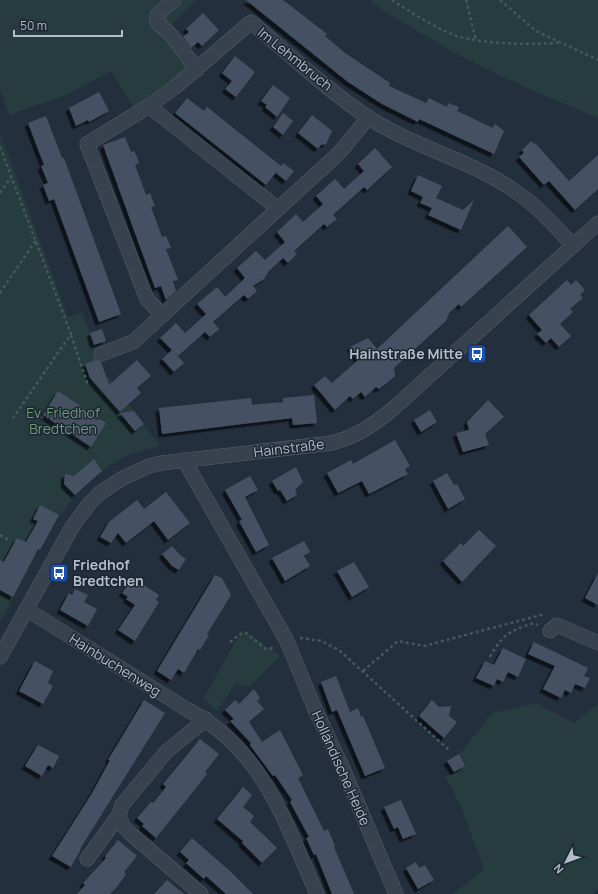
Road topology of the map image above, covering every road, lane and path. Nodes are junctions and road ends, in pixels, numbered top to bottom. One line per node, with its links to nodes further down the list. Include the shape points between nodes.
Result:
1 (174, 0): 8 (street, via 157,15 157,22 172,36)
2 (392, 0): 5 (path, via 458,37)
3 (466, 0): 5 (path)
4 (500, 0): 6 (path, via 536,31)
5 (476, 40): 6 (path, via 501,44)
6 (558, 43): 7 (path)
7 (598, 60)
8 (197, 70): 9 (street, Im Lehmbruch); 10 (street, Im Lehmbruch, via 251,22)
9 (149, 106): 14 (street); 19 (street, Im Lehmbruch, via 87,144 147,299)
10 (369, 117): 14 (street, via 339,153); 17 (street, Im Lehmbruch, via 395,133 487,174 518,193 541,211)
11 (0, 147): 12 (path)
12 (12, 177): 13 (path); 16 (path)
13 (0, 193)
14 (278, 208): 19 (street)
15 (598, 223): 17 (street, Hainstraße)
16 (36, 240): 18 (path); 20 (path)
17 (573, 246): 24 (street, Hainstraße, via 395,407 367,429 332,443)
18 (0, 293)
19 (162, 315): 21 (street, via 133,342)
20 (71, 334): 22 (path); 23 (path)
21 (101, 354)
22 (88, 385)
23 (13, 418)
24 (184, 460): 27 (street, Hainstraße, via 139,470 100,493 72,527); 30 (street, Holländische Heide)
25 (0, 534): 26 (path)
26 (10, 541)
27 (26, 609): 33 (street, Hainstraße); 36 (street, Hainbuchenweg)
28 (541, 615): 35 (path, via 424,646 398,641)
29 (550, 631): 32 (street, via 557,624); 34 (path, via 534,623 518,628 500,638)
30 (287, 641): 31 (path, via 273,649 266,649 246,633 240,634); 35 (path, via 299,638 321,641 339,650); 42 (street, Holländische Heide)
31 (230, 642)
32 (598, 643)
33 (0, 657)
34 (490, 657)
35 (363, 671): 37 (path)
36 (206, 719): 38 (street, via 166,752 122,806); 41 (street, Hainbuchenweg, via 224,732 258,772 276,800)
37 (450, 751)
38 (119, 815): 39 (street); 40 (street, via 123,826 131,834)
39 (87, 859)
40 (201, 894)
41 (317, 894)
42 (396, 894)

